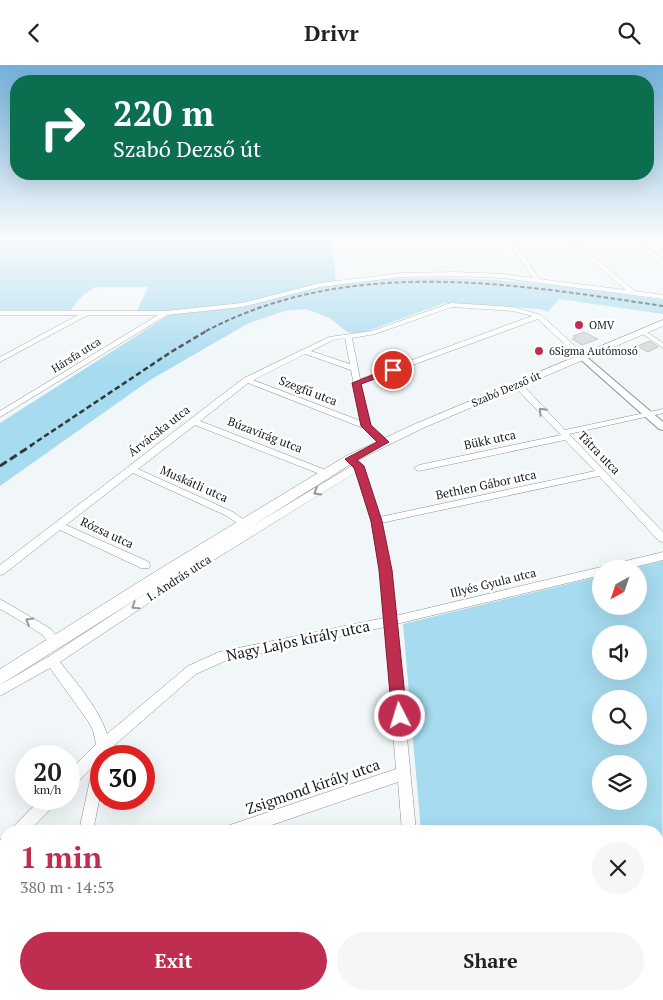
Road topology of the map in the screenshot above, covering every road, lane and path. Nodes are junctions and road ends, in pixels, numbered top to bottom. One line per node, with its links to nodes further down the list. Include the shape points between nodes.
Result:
1 (339, 283): 7 (street, via 242,305)
2 (556, 283): 4 (street)
3 (621, 283): 4 (street)
4 (633, 293): 5 (street)
5 (663, 297)
6 (85, 313): 7 (street); 8 (street); 16 (street)
7 (164, 313): 23 (street, Hársfa utca)
8 (1, 314)
9 (539, 316): 12 (street, Árvácska utca, via 513,309 451,305 373,333); 15 (street); 19 (street)
10 (663, 323): 11 (main road, Szabó Dezső út)
11 (642, 331): 13 (street); 15 (main road, Szabó Dezső út)
12 (348, 336): 14 (street, Árvácska utca, via 331,337); 17 (street)
13 (663, 346)
14 (304, 351): 17 (street); 18 (street, Árvácska utca)
15 (582, 356): 20 (main road, Szabó Dezső út); 22 (street)
16 (0, 360)
17 (353, 368): 19 (street)
18 (247, 380): 24 (street, Árvácska utca); 25 (street, Szegfű utca)
19 (356, 383): 25 (street)
20 (517, 384): 27 (street, Tátra utca, one-way to 20); 28 (main road, Szabó Dezső út)
21 (663, 411): 22 (street, Bükk utca)
22 (650, 414): 26 (street); 27 (street, Bükk utca)
23 (0, 415)
24 (193, 421): 31 (street, Árvácska utca); 32 (street, Búzavirág utca)
25 (366, 426): 28 (street, Szegfű utca)
26 (663, 427)
27 (564, 435): 30 (street, Bükk utca); 33 (street, Tátra utca)
28 (384, 442): 29 (main road, Szabó Dezső út)
29 (355, 463): 32 (main road, I. András utca); 34 (street); 46 (street, I. András utca, one-way to 46)
30 (419, 467)
31 (131, 469): 35 (street, Muskátli utca, via 230,514); 36 (street, Árvácska utca)
32 (328, 473): 35 (main road, I. András utca)
33 (601, 473): 34 (street, Bethlen Gábor utca); 37 (street, Tátra utca)
34 (376, 521): 44 (street, via 386,570)
35 (244, 524): 45 (main road, I. András utca)
36 (58, 525): 40 (street, Rózsa utca); 41 (street, Árvácska utca)
37 (663, 539)
38 (663, 556): 39 (street)
39 (646, 560)
40 (145, 565)
41 (0, 571)
42 (592, 573): 44 (street, Illyés Gyula utca)
43 (0, 603): 45 (street, one-way to 43, via 47,632)
44 (391, 621): 50 (street, Nagy Lajos király utca, via 223,656 192,670); 53 (street)
45 (55, 642): 47 (main road, I. András utca)
46 (52, 661): 48 (street, I. András utca); 49 (street, via 99,726)
47 (0, 678)
48 (0, 691)
49 (101, 745)
50 (111, 745)
51 (90, 763): 52 (street, Nagy Lajos király utca)
52 (80, 772)
53 (404, 773): 58 (street, Zsigmond király utca); 59 (street)
54 (40, 810): 56 (street)
55 (90, 810): 57 (street)
56 (25, 825)
57 (87, 825)
58 (251, 825)
59 (409, 825)

